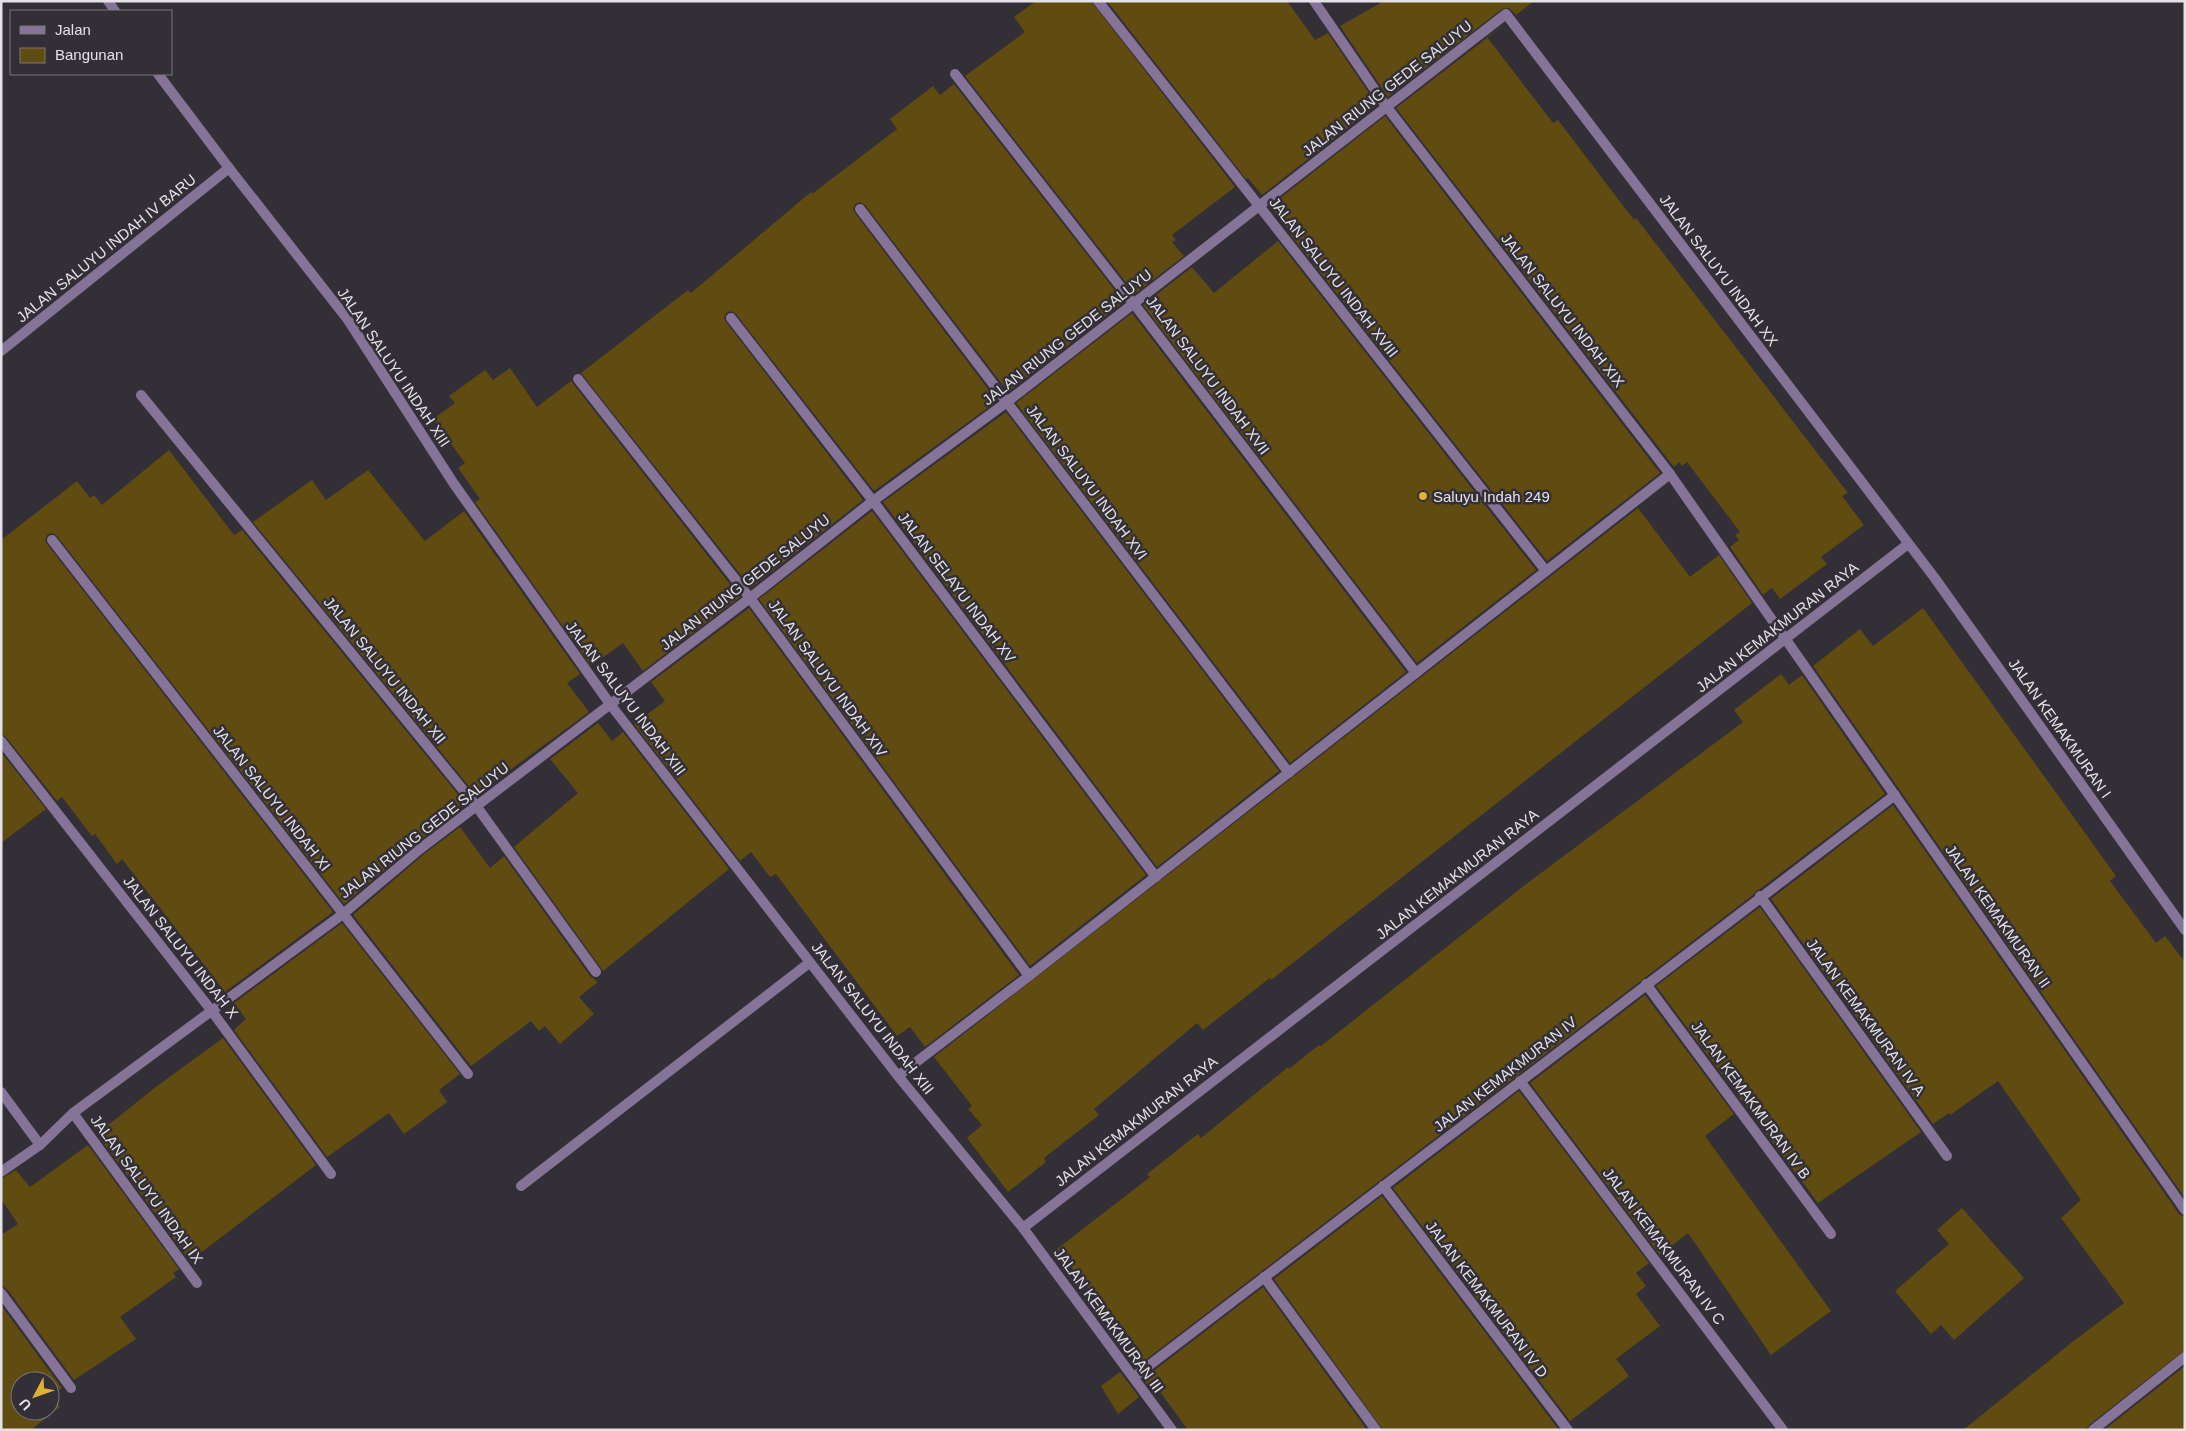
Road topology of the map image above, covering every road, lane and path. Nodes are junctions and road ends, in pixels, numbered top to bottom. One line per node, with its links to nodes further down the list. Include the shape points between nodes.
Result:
1 (1098, 1): 8 (street, JALAN SALUYU INDAH XVIII)
2 (1314, 1): 6 (street, JALAN SALUYU INDAH XIX)
3 (1506, 14): 6 (street, JALAN RIUNG GEDE SALUYU); 19 (street, JALAN SALUYU INDAH XX)
4 (955, 74): 10 (street, JALAN SALUYU INDAH XVII)
5 (159, 75): 7 (street, JALAN SALUYU INDAH XIII)
6 (1386, 106): 8 (street, JALAN RIUNG GEDE SALUYU); 16 (street, JALAN SALUYU INDAH XIX)
7 (229, 168): 12 (street, JALAN SALUYU INDAH IV BARU); 24 (street, JALAN SALUYU INDAH XIII, via 348,320 454,484)
8 (1260, 206): 10 (street, JALAN RIUNG GEDE SALUYU); 20 (street, JALAN SALUYU INDAH XVIII)
9 (860, 209): 15 (street, JALAN SALUYU INDAH XVI)
10 (1134, 304): 15 (street, JALAN RIUNG GEDE SALUYU); 23 (street, JALAN SALUYU INDAH XVII)
11 (731, 318): 17 (street, JALAN SELAYU INDAH XV)
12 (1, 351)
13 (578, 379): 21 (street, JALAN SALUYU INDAH XIV)
14 (141, 395): 28 (street, JALAN SALUYU INDAH XII)
15 (1008, 402): 17 (street, JALAN RIUNG GEDE SALUYU); 26 (street, JALAN SALUYU INDAH XVI)
16 (1670, 474): 20 (street); 22 (street, JALAN SALUYU INDAH XIX)
17 (873, 501): 21 (street, JALAN RIUNG GEDE SALUYU); 29 (street, JALAN SELAYU INDAH XV)
18 (52, 540): 31 (street, JALAN SALUYU INDAH XI)
19 (1908, 544): 22 (street, JALAN KEMAKMURAN RAYA); 32 (street, JALAN KEMAKMURAN I)
20 (1546, 571): 23 (street)
21 (750, 598): 24 (street, JALAN RIUNG GEDE SALUYU); 35 (street, JALAN SALUYU INDAH XIV)
22 (1785, 640): 27 (street, JALAN KEMAKMURAN II); 50 (street, JALAN KEMAKMURAN RAYA)
23 (1416, 673): 26 (street)
24 (610, 704): 28 (street, JALAN RIUNG GEDE SALUYU); 33 (street, JALAN SALUYU INDAH XIII)
25 (1, 742): 37 (street, JALAN SALUYU INDAH X)
26 (1289, 773): 29 (street)
27 (1895, 795): 30 (street, JALAN KEMAKMURAN IV); 49 (street, JALAN KEMAKMURAN II)
28 (477, 807): 31 (street, JALAN RIUNG GEDE SALUYU, via 420,849); 34 (street, JALAN SALUYU INDAH XII)
29 (1156, 877): 35 (street)
30 (1760, 896): 36 (street, JALAN KEMAKMURAN IV); 44 (street, JALAN KEMAKMURAN IV A)
31 (343, 914): 37 (street, JALAN RIUNG GEDE SALUYU); 38 (street, JALAN SALUYU INDAH XI)
32 (2185, 930)
33 (809, 963): 39 (street, JALAN SALUYU INDAH XIII); 47 (street)
34 (596, 972)
35 (1028, 976): 39 (street)
36 (1646, 984): 40 (street, JALAN KEMAKMURAN IV); 51 (street, JALAN KEMAKMURAN IV B)
37 (211, 1010): 42 (street, JALAN RIUNG GEDE SALUYU); 46 (street, JALAN SALUYU INDAH X)
38 (468, 1074)
39 (898, 1076): 50 (street, JALAN SALUYU INDAH XIII)
40 (1520, 1081): 48 (street, JALAN KEMAKMURAN IV); 61 (street, JALAN KEMAKMURAN IV C)
41 (1, 1092): 43 (street)
42 (73, 1113): 43 (street, JALAN RIUNG GEDE SALUYU); 53 (street, JALAN SALUYU INDAH IX)
43 (40, 1145): 45 (street, JALAN RIUNG GEDE SALUYU)
44 (1947, 1156)
45 (1, 1172)
46 (331, 1174)
47 (520, 1186)
48 (1383, 1186): 52 (street, JALAN KEMAKMURAN IV); 60 (street, JALAN KEMAKMURAN IV D)
49 (2185, 1210)
50 (1023, 1228): 56 (street, JALAN KEMAKMURAN III)
51 (1831, 1234)
52 (1264, 1277): 56 (street, JALAN KEMAKMURAN IV); 59 (street)
53 (197, 1283)
54 (1, 1293): 57 (street)
55 (2185, 1357): 62 (street)
56 (1134, 1377): 58 (street, JALAN KEMAKMURAN III)
57 (71, 1388)
58 (1172, 1430)
59 (1376, 1430)
60 (1568, 1430)
61 (1783, 1430)
62 (2093, 1430)

